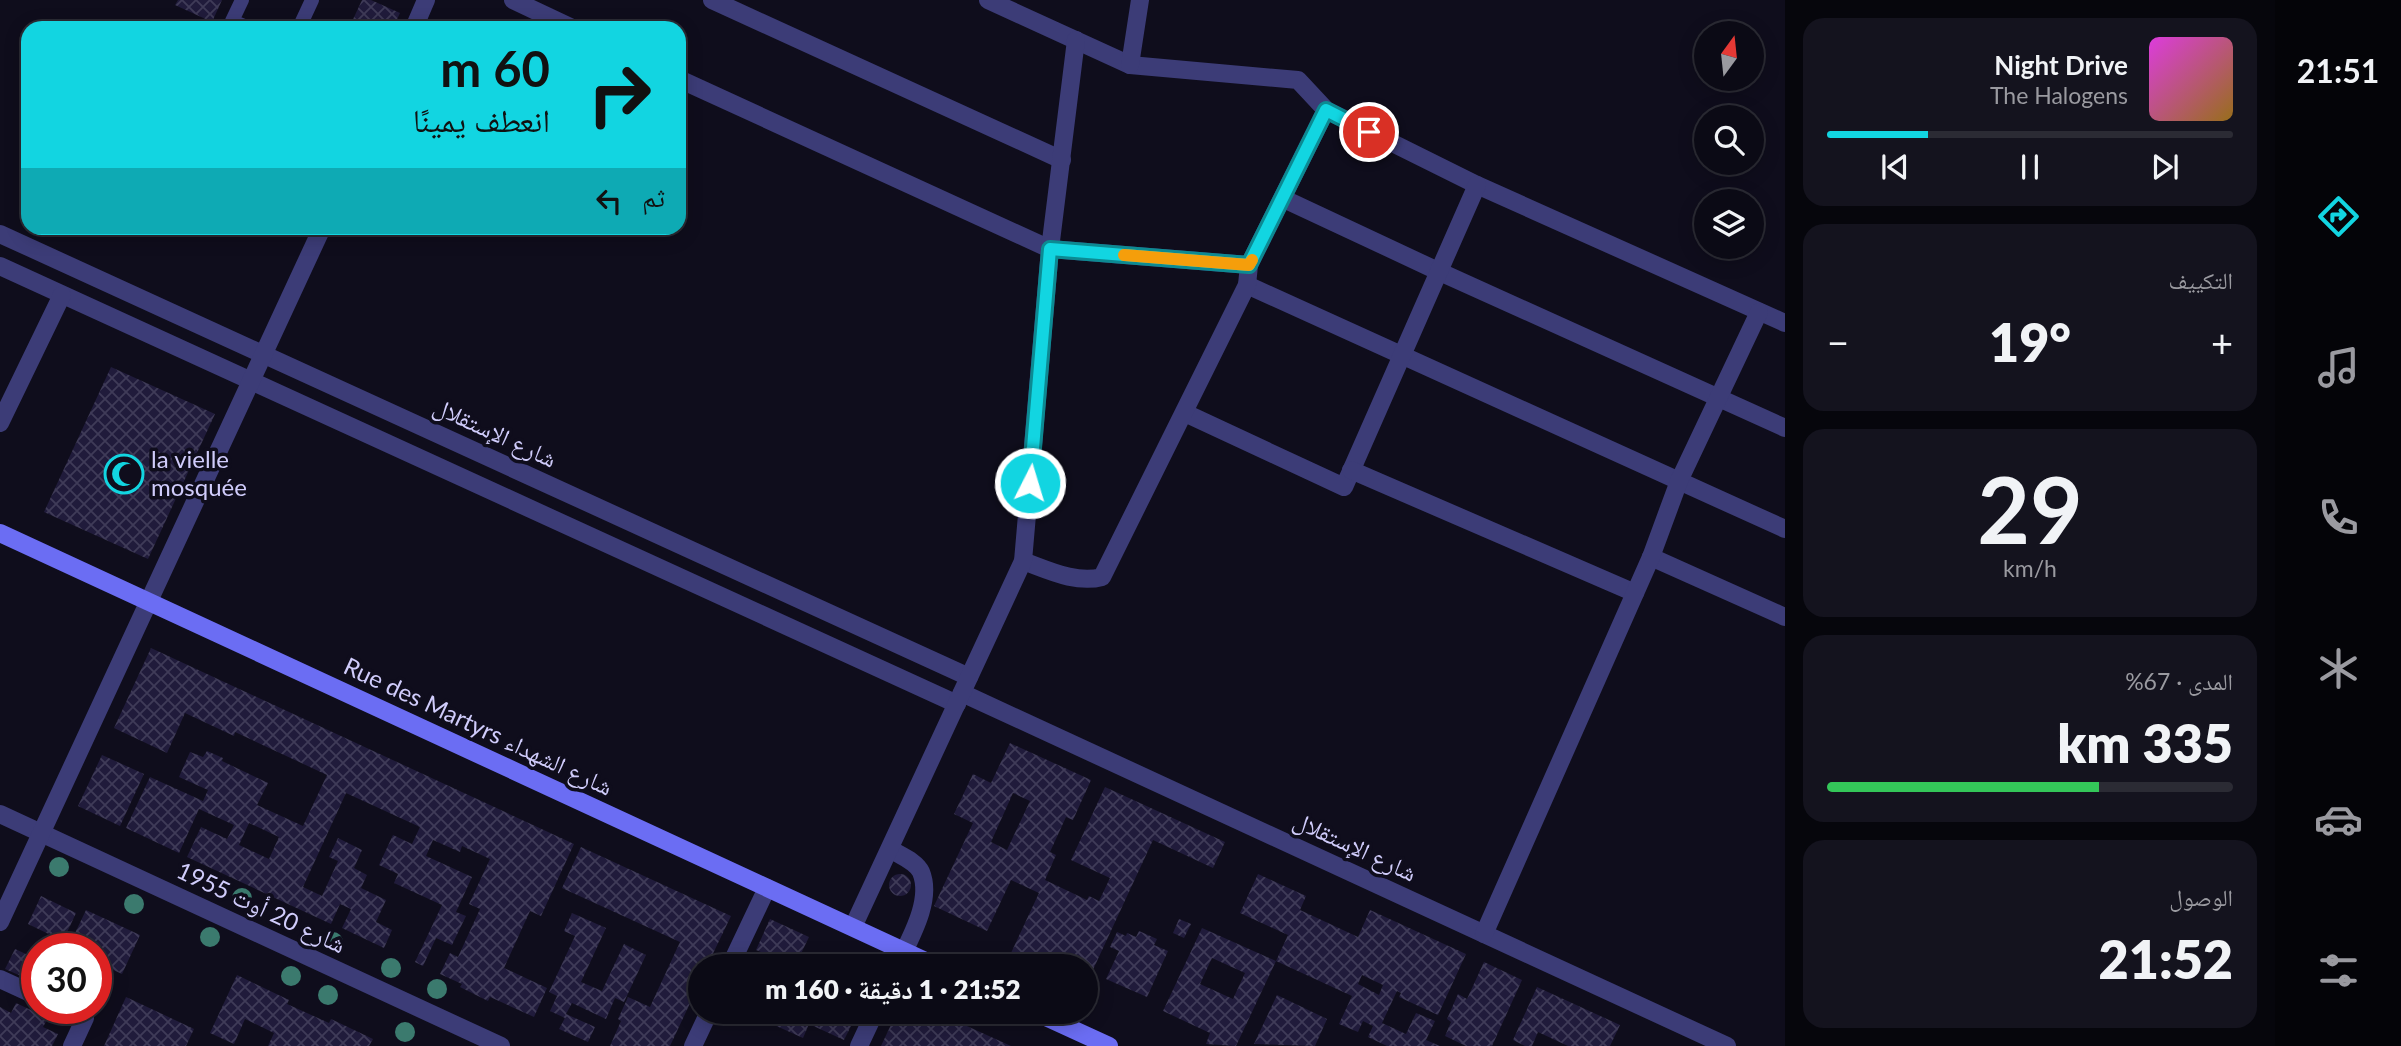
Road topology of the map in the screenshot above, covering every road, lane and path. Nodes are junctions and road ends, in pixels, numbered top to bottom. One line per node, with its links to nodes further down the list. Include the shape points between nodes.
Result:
1 (242, 0): 8 (lane)
2 (312, 0): 9 (lane)
3 (426, 0): 10 (street)
4 (513, 0): 11 (street)
5 (712, 0): 16 (street)
6 (988, 0): 12 (street)
7 (1140, 0): 13 (street)
8 (233, 21)
9 (302, 21)
10 (417, 21)
11 (557, 21)
12 (1076, 40): 13 (street); 16 (street)
13 (1130, 65): 15 (street, via 1298,80)
14 (686, 82): 21 (street)
15 (1326, 110): 17 (street); 18 (street)
16 (1062, 160): 21 (street)
17 (1478, 185): 24 (street); 27 (street)
18 (1283, 199): 22 (street); 24 (street)
19 (0, 233): 29 (street, شارع الإستقلال)
20 (319, 235): 29 (street)
21 (1050, 249): 22 (street); 41 (street)
22 (1249, 265): 25 (street)
23 (0, 266): 26 (street, شارع الإستقلال)
24 (1440, 272): 30 (street); 32 (street)
25 (1247, 285): 30 (street); 33 (street)
26 (62, 295): 31 (street, شارع الإستقلال); 34 (street)
27 (1759, 312): 28 (street); 32 (street)
28 (1785, 323)
29 (264, 354): 31 (street); 45 (street, شارع الإستقلال)
30 (1403, 354): 36 (street); 37 (street)
31 (251, 381): 43 (street); 45 (street, شارع الإستقلال)
32 (1718, 398): 35 (street); 37 (street)
33 (1185, 413): 36 (street, via 1344,487); 41 (street, via 1102,577 1089,581)
34 (0, 423)
35 (1785, 428)
36 (1351, 470): 42 (street)
37 (1679, 481): 38 (street); 40 (street)
38 (1785, 529)
39 (0, 533): 43 (main road, Rue des Martyrs شارع الشهداء)
40 (1651, 557): 42 (street); 44 (street)
41 (1023, 561): 45 (street)
42 (1635, 593): 52 (street)
43 (149, 601): 47 (street); 49 (main road, Rue des Martyrs شارع الشهداء)
44 (1785, 617)
45 (963, 691): 48 (street); 52 (street, شارع الإستقلال)
46 (0, 814): 47 (street, شارع 20 أوت 1955)
47 (41, 833): 50 (street); 63 (street, شارع 20 أوت 1955)
48 (890, 849): 51 (street); 55 (street, via 921,871 925,902)
49 (767, 888): 51 (main road, Rue des Martyrs شارع الشهداء); 53 (street)
50 (0, 922)
51 (853, 927): 54 (main road, Rue des Martyrs شارع الشهداء)
52 (1484, 934): 67 (street, شارع الإستقلال)
53 (736, 954)
54 (894, 954)
55 (902, 954)
56 (0, 979): 57 (street)
57 (21, 989)
58 (82, 1024): 62 (street)
59 (703, 1024): 64 (street)
60 (869, 1024): 65 (street)
61 (1061, 1024): 66 (main road)
62 (72, 1046)
63 (501, 1046)
64 (693, 1046)
65 (859, 1046)
66 (1109, 1046)
67 (1727, 1046)

